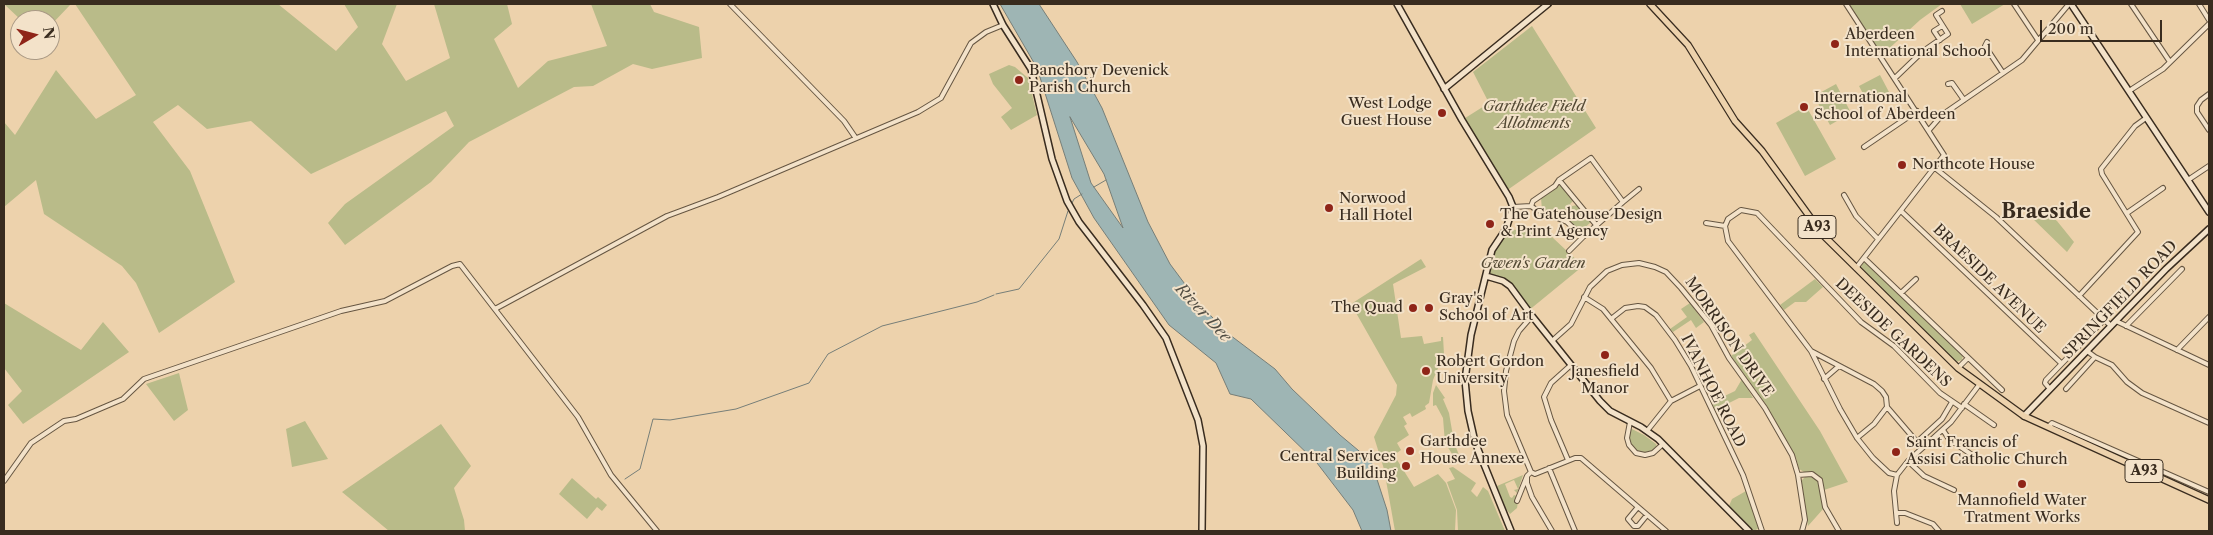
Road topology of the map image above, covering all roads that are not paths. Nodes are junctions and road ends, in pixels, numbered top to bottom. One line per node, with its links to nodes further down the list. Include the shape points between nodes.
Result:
1 (730, 4): 31 (street, via 844,121)
2 (993, 4): 14 (street)
3 (1397, 4): 23 (street)
4 (1548, 4): 23 (street)
5 (1650, 4): 54 (main road, A93, via 1688,45 1736,121 1823,235)
6 (1846, 4): 21 (street)
7 (2014, 4): 17 (street)
8 (2070, 4): 17 (street); 24 (street)
9 (2130, 4): 19 (street)
10 (2199, 4): 12 (street)
11 (1942, 11): 15 (street, via 1936,15)
12 (2209, 20)
13 (2209, 24): 19 (street)
14 (1003, 25): 31 (street, via 971,43 941,98 918,112); 119 (street, via 1031,69 1052,159 1067,201 1079,222 1166,338 1198,420 1203,446)
15 (1942, 26): 16 (street, via 1948,34); 16 (street, via 1934,31)
16 (1940, 40): 21 (street)
17 (2038, 40): 20 (street, via 2022,60)
18 (1985, 45): 20 (street)
19 (2170, 62): 24 (street)
20 (2003, 73): 26 (street)
21 (1895, 78): 27 (street)
22 (1952, 82): 26 (street)
23 (1444, 89): 41 (street)
24 (2129, 91): 28 (street)
25 (2209, 94): 30 (street, via 2197,106 2197,112)
26 (1964, 100): 29 (street, via 1942,115)
27 (1917, 111): 29 (street); 32 (street)
28 (2146, 118): 36 (street); 45 (street, via 2135,126 2101,169)
29 (1929, 130): 34 (street, via 1944,158)
30 (2209, 130)
31 (855, 138): 63 (street, via 667,216)
32 (1864, 147)
33 (2209, 166): 36 (street)
34 (1936, 168): 43 (street); 61 (street, via 1996,218)
35 (1559, 180): 40 (street, via 1592,158); 42 (street); 47 (street)
36 (2188, 180): 44 (street)
37 (2163, 188): 45 (street)
38 (1639, 189): 40 (street)
39 (1844, 195): 51 (street, via 1856,216)
40 (1623, 202): 47 (street)
41 (1513, 204): 42 (street); 57 (street, via 1506,230 1492,250)
42 (1531, 206): 50 (street, via 1567,222)
43 (1901, 211): 51 (street); 77 (street, BRAESIDE AVENUE)
44 (2209, 212)
45 (2128, 213): 61 (street, via 2138,228 2137,235)
46 (1706, 223): 48 (street)
47 (1596, 226): 50 (street)
48 (1725, 226): 73 (street, via 1728,241); 89 (street, DEESIDE GARDENS, via 1728,218 1741,210 1757,213 1861,322 1905,356)
49 (2209, 229): 55 (street, SPRINGFIELD ROAD)
50 (1583, 237): 52 (street)
51 (1878, 239): 53 (street)
52 (1569, 252)
53 (1864, 258): 54 (street); 60 (street)
54 (1856, 268): 81 (main road, A93)
55 (2166, 269): 58 (street); 68 (street, SPRINGFIELD ROAD)
56 (2182, 269): 58 (street)
57 (1486, 276): 64 (street, via 1507,283); 120 (street, via 1468,354 1466,392 1475,442)
58 (2174, 277): 70 (street)
59 (1916, 279): 60 (street)
60 (1901, 294): 76 (street)
61 (2079, 296): 67 (street)
62 (1584, 297): 66 (street); 71 (street, MORRISON DRIVE, via 1570,324); 106 (street, MORRISON DRIVE, via 1600,276 1622,265 1646,264 1673,278 1710,325 1765,408 1792,455)
63 (496, 309): 108 (street, via 464,266 452,266 385,300 325,316 144,379 123,399 64,421 31,443); 118 (street, via 578,417 612,476)
64 (1532, 316): 71 (street); 105 (street, via 1514,341 1504,391 1509,421)
65 (2209, 317): 72 (street)
66 (1611, 319): 84 (street, IVANHOE ROAD, via 1631,306 1651,310 1680,346); 88 (street, via 1651,368)
67 (2104, 320): 69 (street); 77 (street, SPRINGFIELD ROAD)
68 (2116, 321): 69 (street, SPRINGFIELD ROAD); 70 (street)
69 (2111, 326): 74 (street, SPRINGFIELD ROAD)
70 (2126, 326): 72 (street)
71 (1552, 341): 78 (street)
72 (2177, 350): 79 (street)
73 (1811, 351): 80 (street); 82 (street)
74 (2087, 351): 75 (street); 85 (street, SPRINGFIELD ROAD)
75 (2095, 357): 86 (street, SPRINGFIELD ROAD); 94 (street, via 2112,365 2142,393)
76 (1968, 358): 81 (street); 87 (street)
77 (2061, 363): 85 (street, SPRINGFIELD ROAD, via 2045,382)
78 (1571, 365): 93 (street, via 1600,401); 102 (street, via 1551,383 1544,397)
79 (2209, 365)
80 (1839, 366): 82 (street); 91 (street, via 1882,391)
81 (1958, 368): 83 (main road, A93)
82 (1824, 379): 99 (street)
83 (1979, 385): 90 (street); 92 (main road, A93)
84 (1700, 386): 88 (street); 124 (street, IVANHOE ROAD, via 1743,474)
85 (2050, 389): 92 (street, SPRINGFIELD ROAD)
86 (2066, 389)
87 (2002, 390)
88 (1671, 401): 98 (street)
89 (1952, 402): 90 (street, DEESIDE GARDENS); 91 (street, via 1942,419 1917,442)
90 (1963, 406): 95 (street, DEESIDE GARDENS, via 1987,424); 97 (street)
91 (1887, 407): 99 (street)
92 (2024, 416): 96 (main road, A93)
93 (1630, 422): 98 (street); 100 (street, via 1626,438 1636,453 1653,453)
94 (2209, 423)
95 (1994, 425)
96 (2048, 427): 110 (street, via 2052,423); 111 (main road, A93)
97 (1943, 430): 101 (street, via 1949,439); 103 (street)
98 (1647, 431): 100 (street)
99 (1857, 438): 107 (street, via 1873,458)
100 (1663, 444): 117 (street)
101 (1975, 457)
102 (1568, 460): 104 (street); 113 (street, via 1584,460)
103 (1908, 461): 107 (street); 109 (street, via 1924,476)
104 (1549, 468): 105 (street); 122 (street)
105 (1529, 474): 112 (street); 121 (street, via 1527,483 1532,497)
106 (1798, 475): 125 (street, MORRISON DRIVE, via 1805,520); 126 (street, via 1812,474 1820,480 1825,507)
107 (1897, 475): 114 (street, via 1894,491)
108 (4, 481)
109 (1954, 490)
110 (2209, 492)
111 (2209, 500)
112 (1517, 501)
113 (1638, 507): 115 (street); 115 (street, via 1628,519 1634,526 1638,526)
114 (1896, 513): 116 (street); 127 (street, via 1905,513 1933,524)
115 (1647, 515): 123 (street)
116 (1897, 523)
117 (1745, 530)
118 (657, 531)
119 (1202, 531)
120 (1510, 531)
121 (1552, 531)
122 (1575, 531)
123 (1666, 531)
124 (1761, 531)
125 (1802, 531)
126 (1839, 531)
127 (1939, 531)

